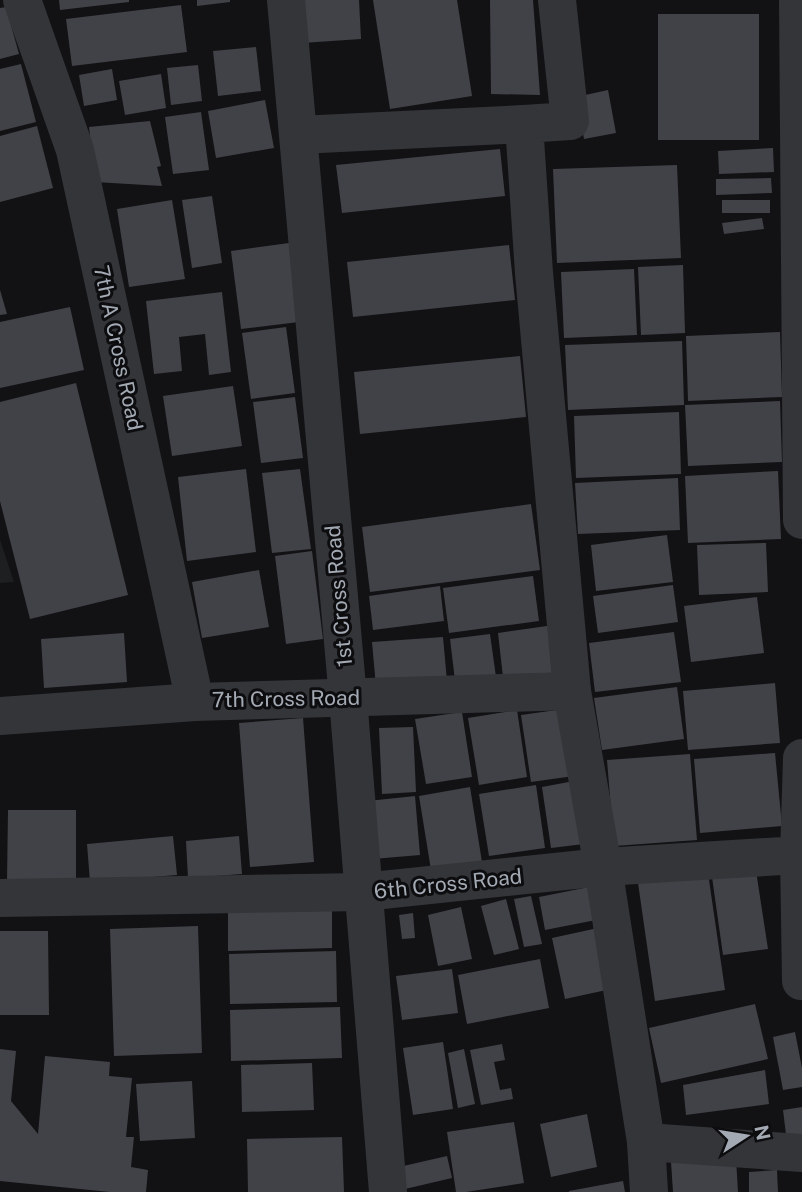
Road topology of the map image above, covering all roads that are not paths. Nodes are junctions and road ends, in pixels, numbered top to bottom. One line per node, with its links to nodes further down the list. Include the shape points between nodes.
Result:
1 (22, 0): 10 (street, 7th A Cross Road, via 75,150)
2 (286, 0): 6 (street, 1st Cross Road)
3 (557, 0): 5 (street, via 570,121)
4 (798, 0): 7 (street)
5 (524, 124): 6 (street); 8 (street)
6 (299, 135): 9 (street, 1st Cross Road)
7 (802, 520)
8 (572, 691): 9 (street, 7th Cross Road); 14 (street)
9 (348, 698): 10 (street, 7th Cross Road); 15 (street, 1st Cross Road)
10 (195, 702): 11 (street, 7th Cross Road)
11 (0, 716)
12 (802, 758): 13 (street)
13 (799, 855): 14 (street, 6th Cross Road); 17 (street)
14 (603, 867): 15 (street, 6th Cross Road); 18 (street)
15 (363, 892): 16 (street, 6th Cross Road); 20 (street, 1st Cross Road)
16 (0, 898)
17 (801, 981)
18 (646, 1142): 19 (street); 21 (street)
19 (802, 1153)
20 (388, 1192)
21 (649, 1192)

